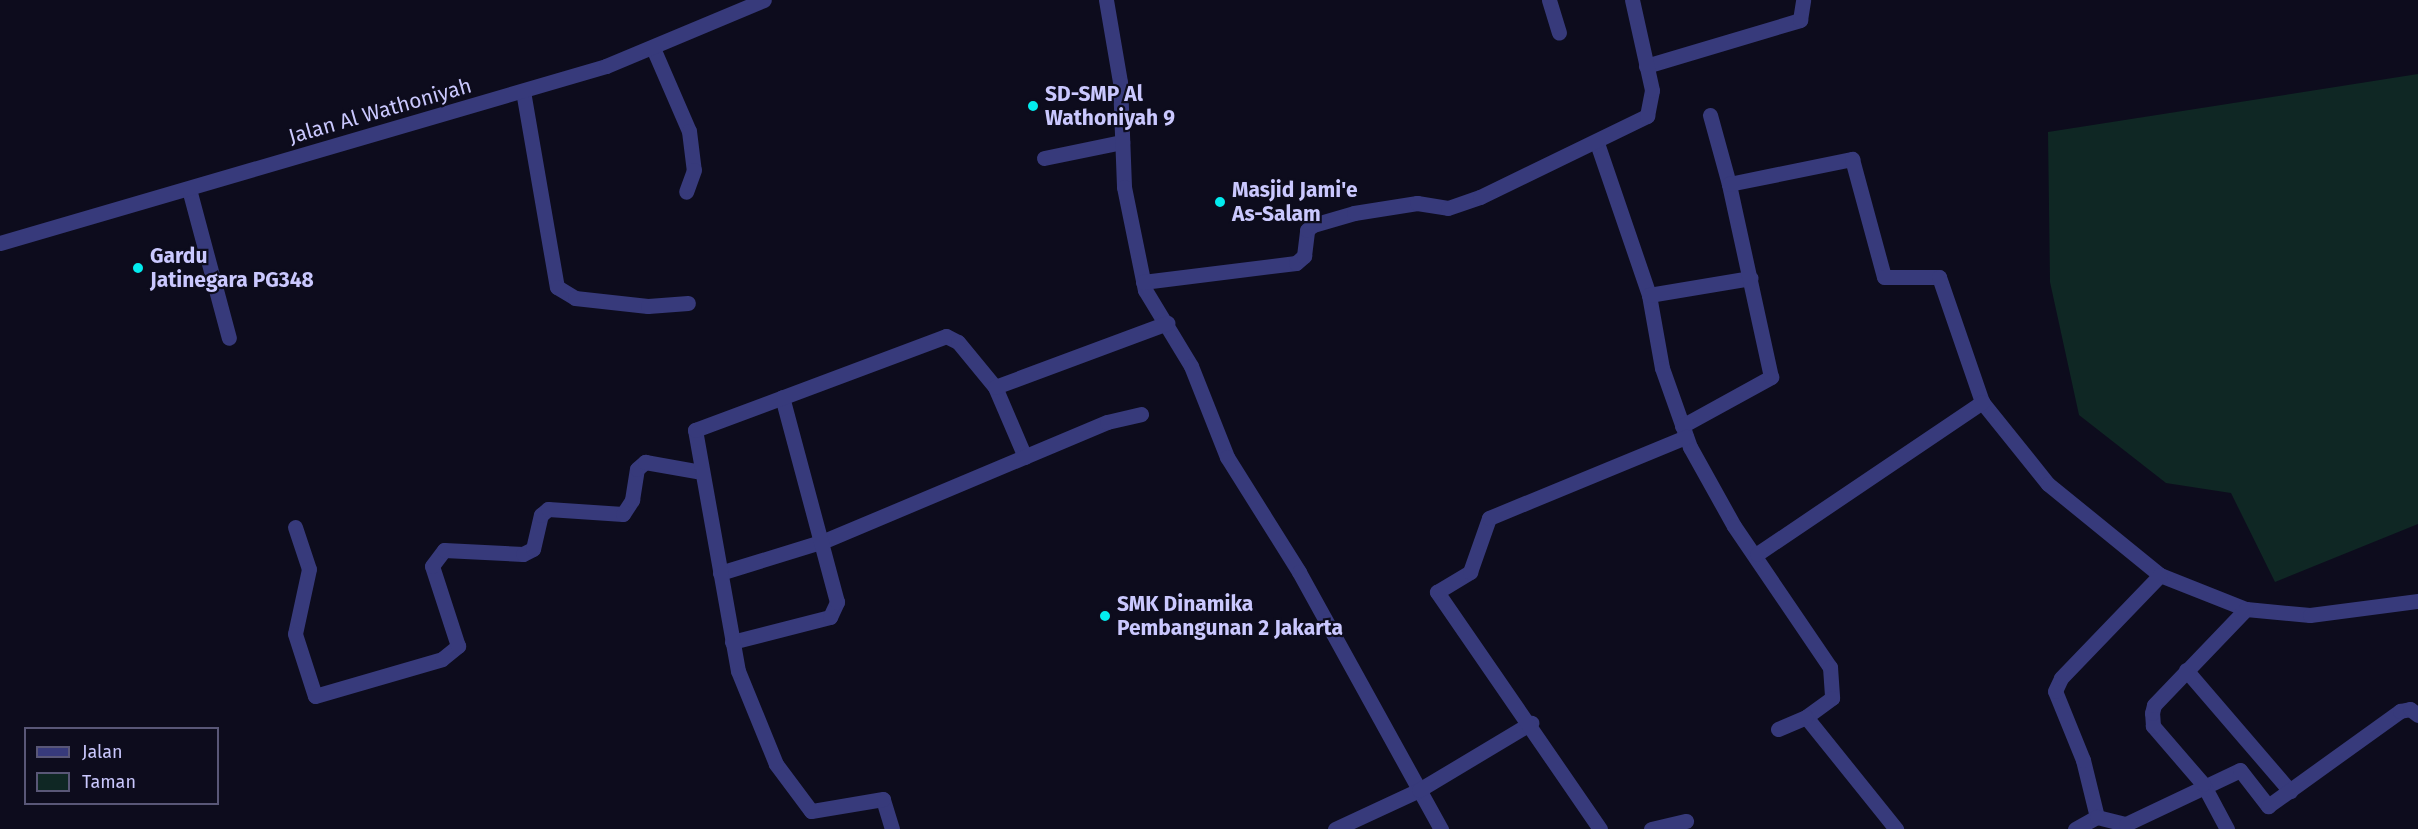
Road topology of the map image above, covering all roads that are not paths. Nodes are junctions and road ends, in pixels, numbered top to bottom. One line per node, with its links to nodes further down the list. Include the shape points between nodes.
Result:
1 (764, 0): 7 (street, Jalan Al Wathoniyah)
2 (1106, 0): 11 (street, via 1120,82)
3 (1549, 0): 6 (street)
4 (1632, 0): 8 (street)
5 (1803, 0): 8 (street, via 1800,20)
6 (1560, 33)
7 (653, 48): 9 (street, Jalan Al Wathoniyah); 16 (street, via 689,131 694,170)
8 (1646, 66): 12 (street, via 1653,105 1647,116)
9 (523, 91): 15 (street, Jalan Al Wathoniyah); 21 (street, via 550,263 565,296 648,306)
10 (1710, 115): 14 (street)
11 (1122, 142): 13 (street); 19 (street, via 1124,187)
12 (1596, 143): 19 (street, via 1448,208 1417,203 1313,225 1307,230 1307,250 1296,263); 20 (street)
13 (1044, 158)
14 (1729, 184): 18 (street); 26 (street, via 1852,159 1884,277 1939,277)
15 (189, 189): 17 (street, Jalan Al Wathoniyah); 23 (street)
16 (686, 192)
17 (0, 243)
18 (1751, 278): 20 (street); 28 (street, via 1758,336 1771,377)
19 (1143, 282): 22 (street)
20 (1649, 295): 28 (street, via 1662,368)
21 (688, 303)
22 (1167, 323): 24 (street); 45 (street, via 1191,366 1227,457 1299,572)
23 (229, 338)
24 (995, 387): 25 (street, via 958,342 946,336); 29 (street)
25 (782, 397): 30 (street, via 695,430); 32 (street)
26 (1982, 402): 33 (street); 35 (street, via 2048,484)
27 (1141, 414): 29 (street, via 1107,422)
28 (1684, 432): 33 (street, via 1734,526); 42 (street, via 1490,518 1470,572 1437,592)
29 (1025, 457): 32 (street)
30 (702, 471): 31 (street, via 645,462 637,469 628,510 617,516 548,509 530,552 444,550 432,566 458,646 442,658 315,696 295,634 309,569); 34 (street)
31 (296, 527)
32 (824, 541): 34 (street); 38 (street, via 837,584 834,613)
33 (1757, 555): 41 (street, via 1835,680 1832,698)
34 (720, 573): 38 (street)
35 (2160, 575): 37 (street); 47 (street, via 2061,678 2055,691 2083,760)
36 (2418, 602): 37 (street, via 2310,615)
37 (2246, 609): 39 (street)
38 (732, 642): 49 (street, via 750,710 791,787 811,811 883,799)
39 (2186, 670): 44 (street, via 2154,705 2153,726); 46 (street)
40 (2418, 715): 46 (street, via 2410,709 2400,711 2331,756)
41 (1806, 717): 43 (street); 54 (street)
42 (1531, 723): 45 (street); 52 (street)
43 (1779, 729)
44 (2203, 784): 46 (street, via 2240,770 2262,805); 47 (street, via 2126,824); 56 (street)
45 (1419, 790): 50 (street); 51 (street)
46 (2290, 791)
47 (2097, 817): 55 (street)
48 (1686, 821): 53 (street)
49 (892, 829)
50 (1335, 829)
51 (1441, 829)
52 (1600, 829)
53 (1651, 829)
54 (1896, 829)
55 (2075, 829)
56 (2227, 829)

